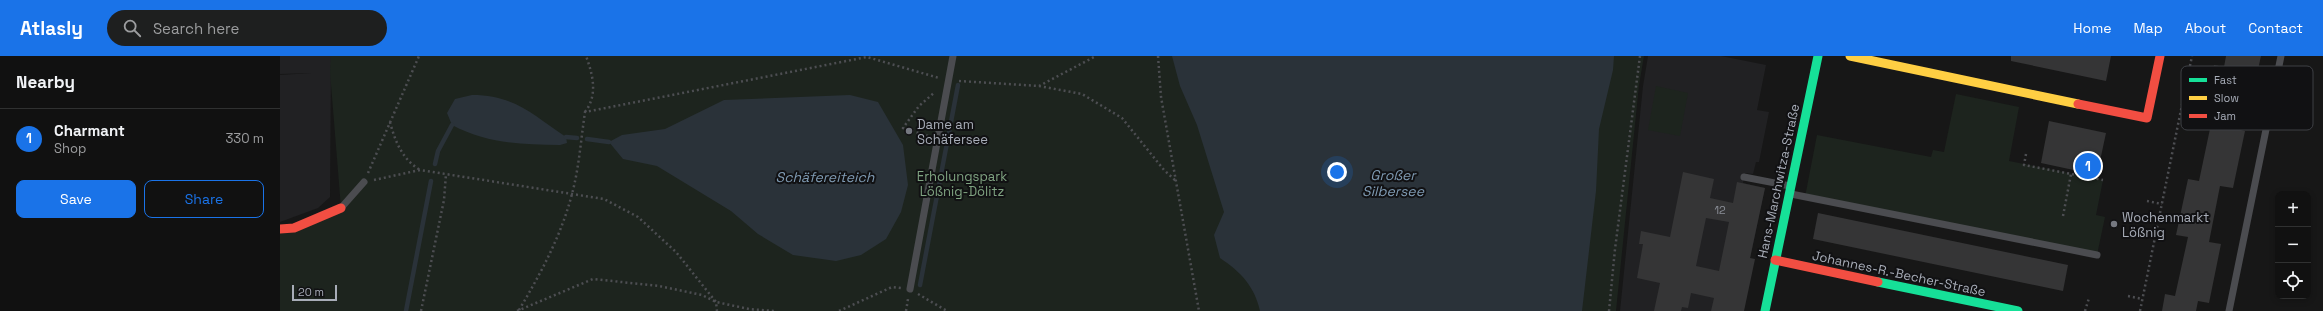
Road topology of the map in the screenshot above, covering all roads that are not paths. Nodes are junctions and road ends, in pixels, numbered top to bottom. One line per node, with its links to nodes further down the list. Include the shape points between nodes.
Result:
1 (953, 56): 15 (lane)
2 (1818, 56): 10 (street, Hans-Marchwitza-Straße)
3 (1850, 56): 4 (street, via 2147,118)
4 (2160, 56)
5 (2281, 56): 6 (lane)
6 (2279, 66)
7 (2266, 130): 18 (lane)
8 (1744, 178): 10 (lane)
9 (364, 182): 11 (lane)
10 (1789, 190): 13 (lane); 14 (street, Hans-Marchwitza-Straße)
11 (341, 208): 12 (street, via 294,228)
12 (280, 229)
13 (2097, 255)
14 (1775, 260): 16 (street, Hans-Marchwitza-Straße); 17 (street, Johannes-R.-Becher-Straße)
15 (910, 289)
16 (1765, 311)
17 (2018, 311)
18 (2229, 311)

